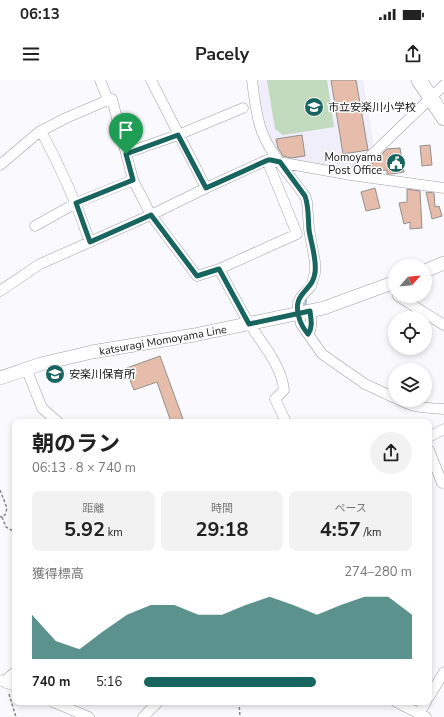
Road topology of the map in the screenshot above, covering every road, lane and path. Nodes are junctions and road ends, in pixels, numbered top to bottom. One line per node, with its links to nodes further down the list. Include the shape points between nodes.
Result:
1 (100, 80): 7 (street)
2 (151, 80): 11 (street)
3 (252, 80): 14 (street, via 261,130)
4 (419, 80): 6 (highway)
5 (444, 85): 6 (street)
6 (430, 98): 9 (highway); 16 (street)
7 (108, 100): 10 (street); 12 (street, via 112,99)
8 (243, 108): 11 (street)
9 (444, 118)
10 (41, 131): 15 (street); 20 (street)
11 (178, 135): 12 (street); 18 (street)
12 (126, 154): 17 (street)
13 (268, 160): 14 (street); 18 (street); 26 (street, via 297,234)
14 (280, 162): 16 (street); 30 (street, via 307,202 315,272 311,286 298,302)
15 (0, 165)
16 (352, 175): 19 (street)
17 (133, 180): 20 (street); 21 (street)
18 (206, 188): 21 (street)
19 (444, 188)
20 (76, 203): 22 (street); 23 (street)
21 (151, 215): 23 (street); 26 (street, via 197,276)
22 (35, 226)
23 (90, 242): 28 (street, via 40,264)
24 (444, 263): 25 (main road)
25 (432, 268)
26 (219, 269): 31 (street)
27 (388, 284): 30 (main road, katsuragi Momoyama Line, via 324,308)
28 (0, 291)
29 (409, 303): 32 (street)
30 (304, 312): 31 (main road, katsuragi Momoyama Line); 35 (street, via 301,324 322,354 365,384)
31 (249, 324): 33 (main road, katsuragi Momoyama Line, via 92,352); 39 (street, via 274,360 283,382 284,390 275,399)
32 (444, 325)
33 (26, 368): 34 (main road, katsuragi Momoyama Line); 38 (street, via 42,408)
34 (0, 378)
35 (388, 395)
36 (417, 407): 37 (street)
37 (444, 409)
38 (55, 419)
39 (285, 419)
40 (444, 429): 41 (street)
41 (432, 435)
42 (432, 458): 43 (street)
43 (442, 483)
44 (0, 490): 45 (path, via 7,508 5,515)
45 (1, 517): 46 (path, via 6,527)
46 (12, 530)
47 (444, 672): 50 (street)
48 (12, 675): 49 (street)
49 (7, 683): 51 (path)
50 (432, 692)
51 (12, 702)
52 (13, 705): 59 (path)
53 (60, 705): 60 (street)
54 (155, 705): 61 (street)
55 (239, 705): 62 (path)
56 (402, 705): 58 (street)
57 (425, 705): 58 (street)
58 (423, 715)
59 (16, 717)
60 (89, 717)
61 (143, 717)
62 (240, 717)

